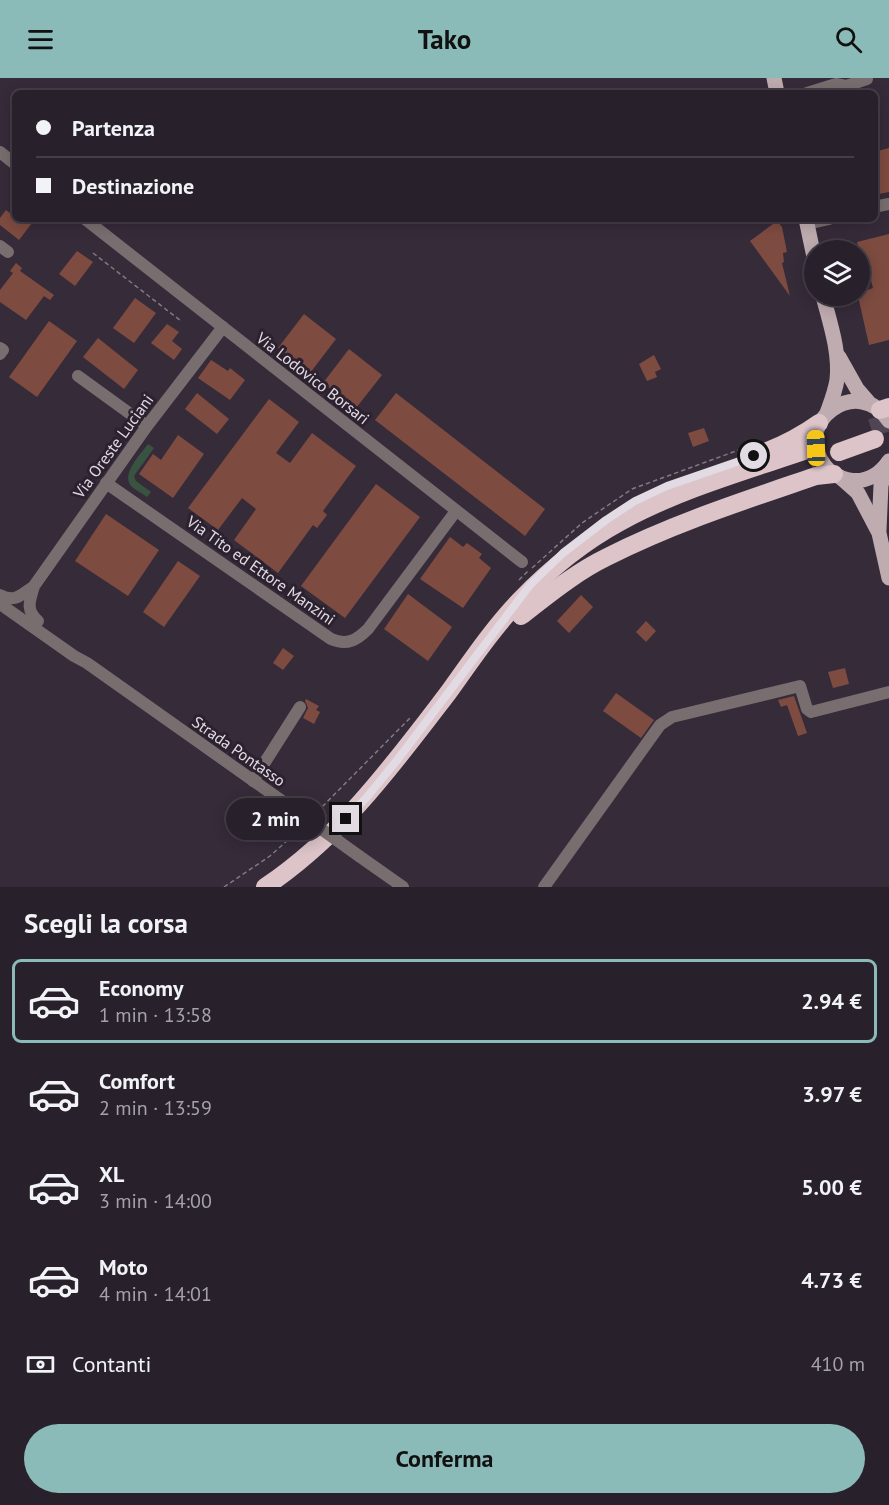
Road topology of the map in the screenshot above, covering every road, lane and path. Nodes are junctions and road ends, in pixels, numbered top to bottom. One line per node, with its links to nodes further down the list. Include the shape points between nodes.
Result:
1 (867, 79): 2 (street)
2 (817, 90)
3 (0, 152): 4 (street)
4 (12, 162)
5 (89, 222): 11 (street, Via Lodovico Borsari)
6 (806, 222): 7 (main road)
7 (810, 240)
8 (93, 253): 10 (path)
9 (825, 306): 13 (main road)
10 (181, 321)
11 (223, 327): 18 (street, Via Oreste Luciani); 25 (street, Via Lodovico Borsari)
12 (0, 348): 14 (street)
13 (836, 351): 16 (main road, via 857,389); 17 (main road, via 837,380)
14 (0, 354)
15 (78, 376): 18 (street)
16 (882, 410): 17 (main road, via 859,401 847,402)
17 (823, 418): 23 (main road, via 816,448 821,461); 34 (highway, via 803,435 777,448 635,501 563,553 530,585)
18 (147, 426): 24 (street, Via Oreste Luciani)
19 (873, 434): 20 (highway)
20 (837, 446)
21 (809, 456): 34 (highway, via 630,530 580,562)
22 (889, 461): 23 (main road, via 872,477 850,480); 26 (main road, via 881,485)
23 (837, 476): 26 (main road, via 858,493); 34 (highway, via 816,476 686,521 606,557)
24 (106, 483): 25 (street, Via Tito ed Ettore Manzini, via 342,643 359,638 368,629); 30 (street, Via Oreste Luciani)
25 (456, 511): 28 (street, Via Lodovico Borsari)
26 (879, 533): 27 (main road)
27 (887, 557): 29 (main road)
28 (522, 562)
29 (889, 578)
30 (34, 586): 31 (street, via 18,597); 33 (street); 35 (street, via 29,605)
31 (0, 596): 33 (street, Strada Pontasso)
32 (0, 604): 36 (street, Strada Pontasso)
33 (16, 608): 35 (street, Strada Pontasso); 36 (street, Strada Pontasso)
34 (517, 612): 41 (highway, via 494,631 367,797 317,846); 42 (highway, via 381,798 332,848)
35 (38, 621): 37 (street, Strada Pontasso)
36 (58, 645): 37 (street, Strada Pontasso)
37 (87, 663): 40 (street, Strada Pontasso)
38 (889, 692): 44 (street, via 811,712 800,686 666,720)
39 (300, 707): 40 (street)
40 (253, 781): 43 (street, Strada Pontasso, bridge)
41 (265, 887)
42 (285, 887)
43 (403, 887)
44 (544, 887)

